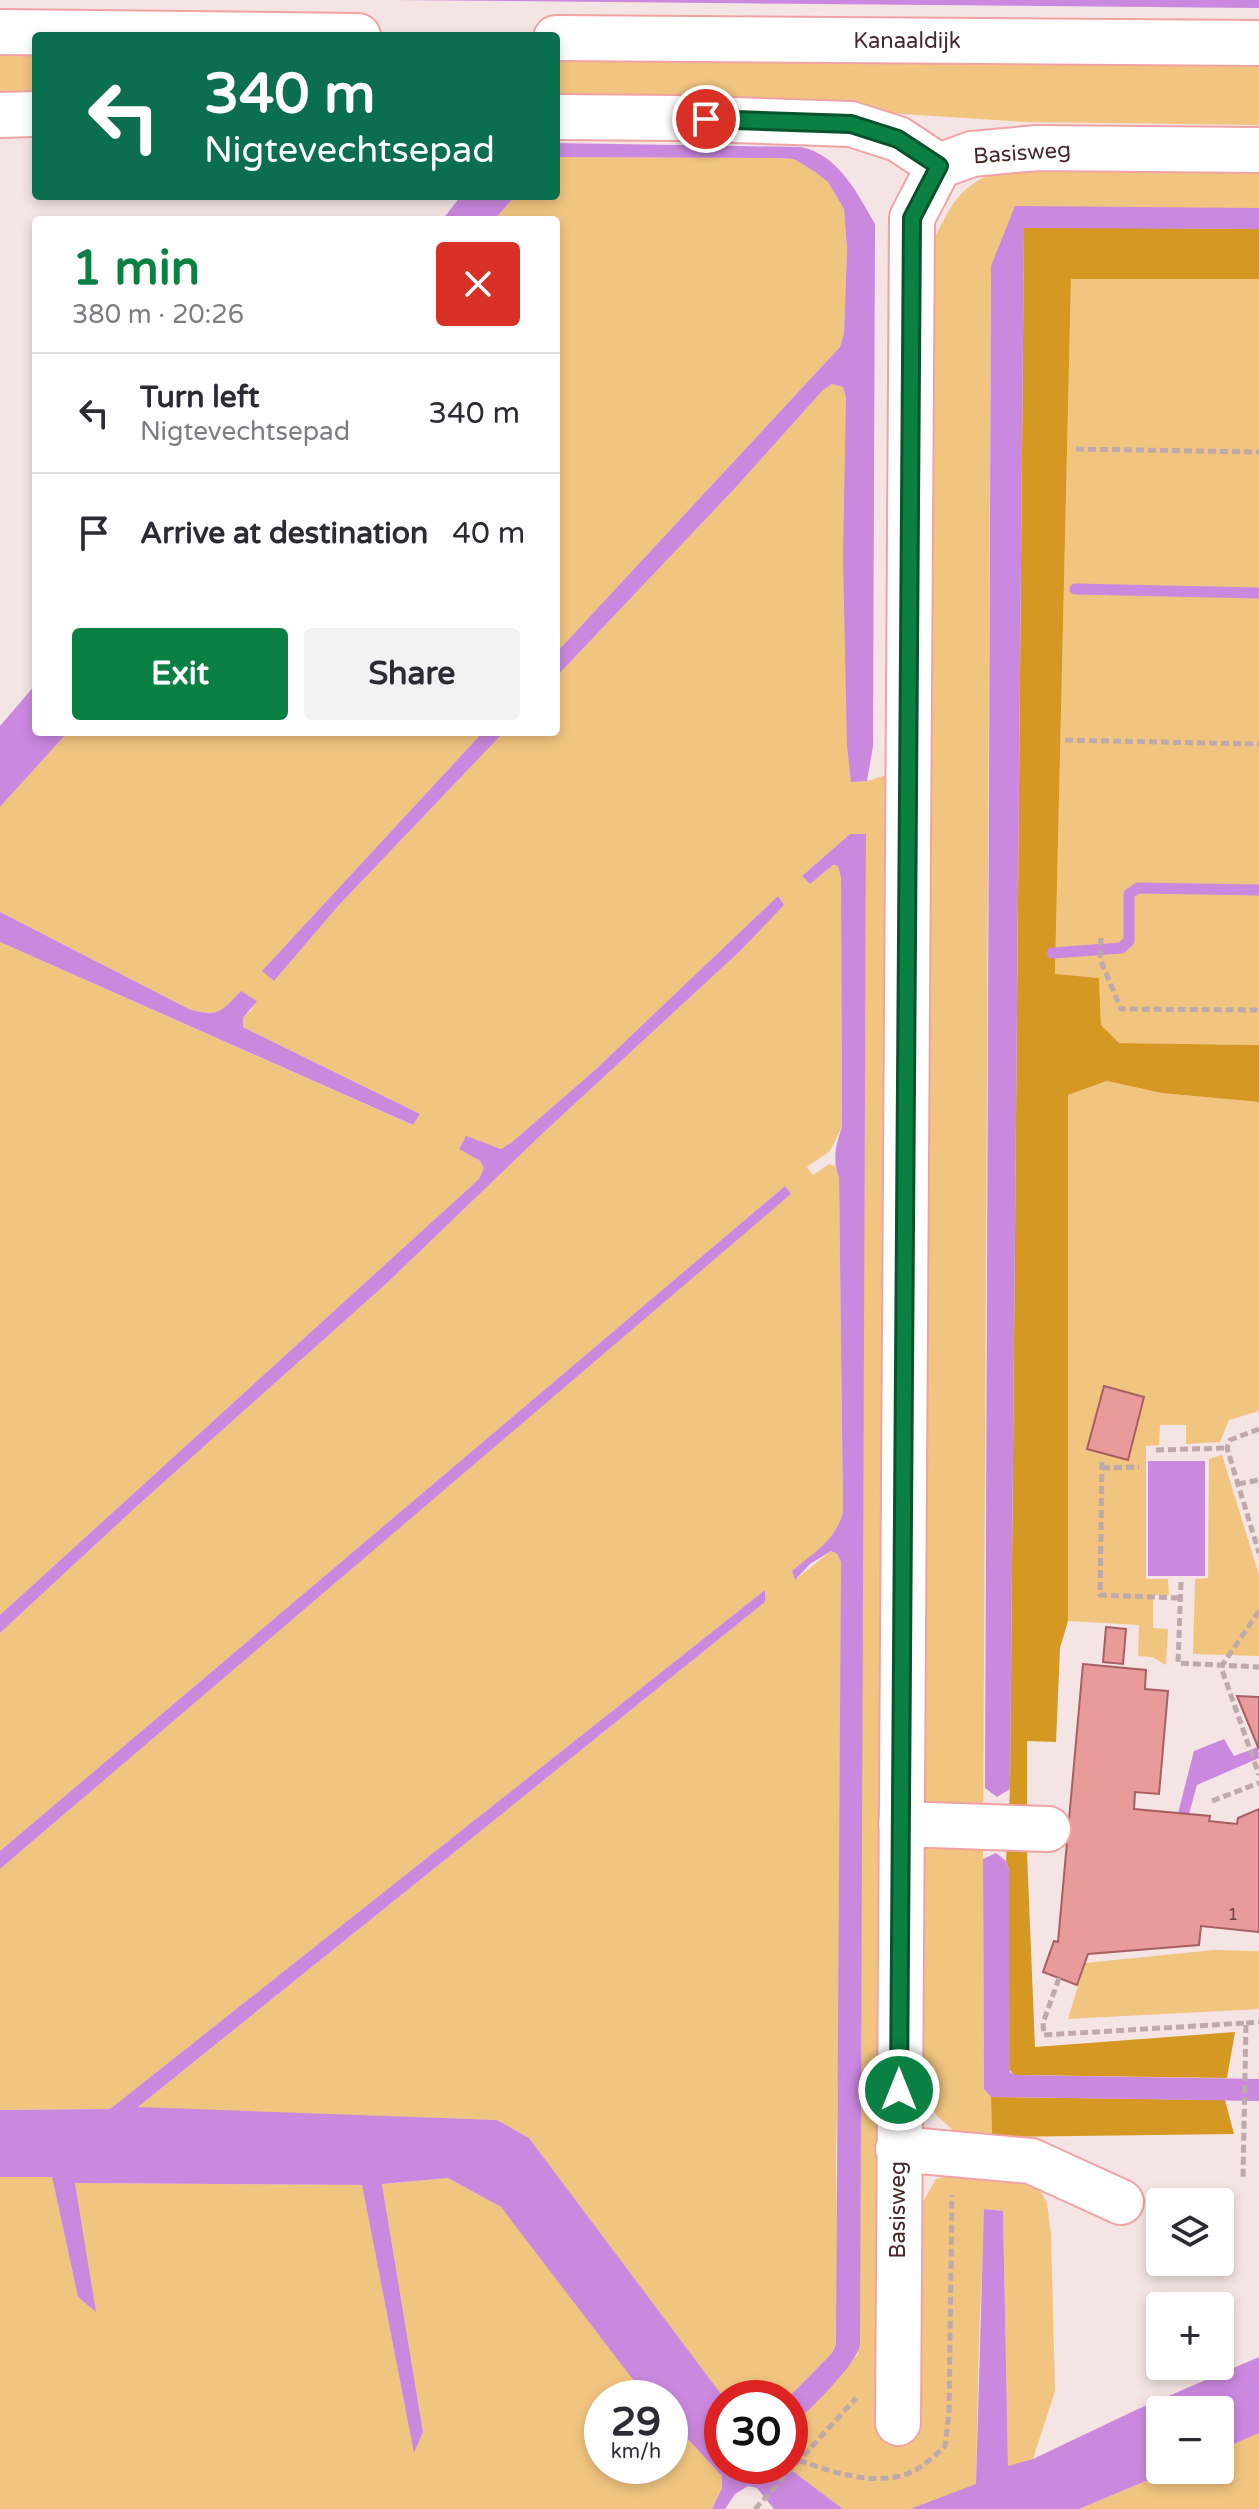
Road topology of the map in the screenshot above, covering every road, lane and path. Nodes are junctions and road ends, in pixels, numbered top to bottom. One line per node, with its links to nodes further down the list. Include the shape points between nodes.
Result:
1 (0, 32): 2 (street)
2 (32, 32)
3 (560, 38): 4 (street, Kanaaldijk)
4 (1259, 43)
5 (32, 114): 6 (street)
6 (0, 115)
7 (560, 117): 9 (street, via 851,124 898,139)
8 (1259, 150): 9 (street, Basisweg, via 1037,148 972,154)
9 (939, 166): 33 (street, Basisweg, via 912,218)
10 (1076, 449): 11 (path)
11 (1259, 452)
12 (1065, 740): 13 (path)
13 (1259, 744)
14 (1101, 938): 15 (path, via 1100,959 1121,1009)
15 (1259, 1010)
16 (1259, 1429): 17 (path, via 1230,1440)
17 (1227, 1448): 18 (path); 21 (path)
18 (1156, 1450)
19 (1139, 1467): 26 (path, via 1102,1465 1100,1595)
20 (1259, 1480): 21 (path)
21 (1238, 1484): 23 (path)
22 (1259, 1524): 23 (path)
23 (1251, 1527): 24 (path)
24 (1259, 1553)
25 (1181, 1582): 26 (path)
26 (1180, 1598): 28 (path, via 1178,1663)
27 (1259, 1611): 28 (path)
28 (1221, 1667): 29 (path); 30 (path)
29 (1259, 1667)
30 (1259, 1775)
31 (1259, 1783): 32 (path)
32 (1212, 1801)
33 (901, 1824): 34 (street); 38 (street, Basisweg)
34 (1048, 1829)
35 (1059, 1978): 37 (path, via 1043,2023 1044,2035)
36 (1259, 2022): 37 (path)
37 (1246, 2023): 39 (path)
38 (898, 2149): 40 (street, via 1031,2161); 41 (street, Basisweg)
39 (1243, 2177)
40 (1121, 2202)
41 (897, 2353): 42 (street, Basisweg); 43 (path)
42 (898, 2423)
43 (755, 2508)

